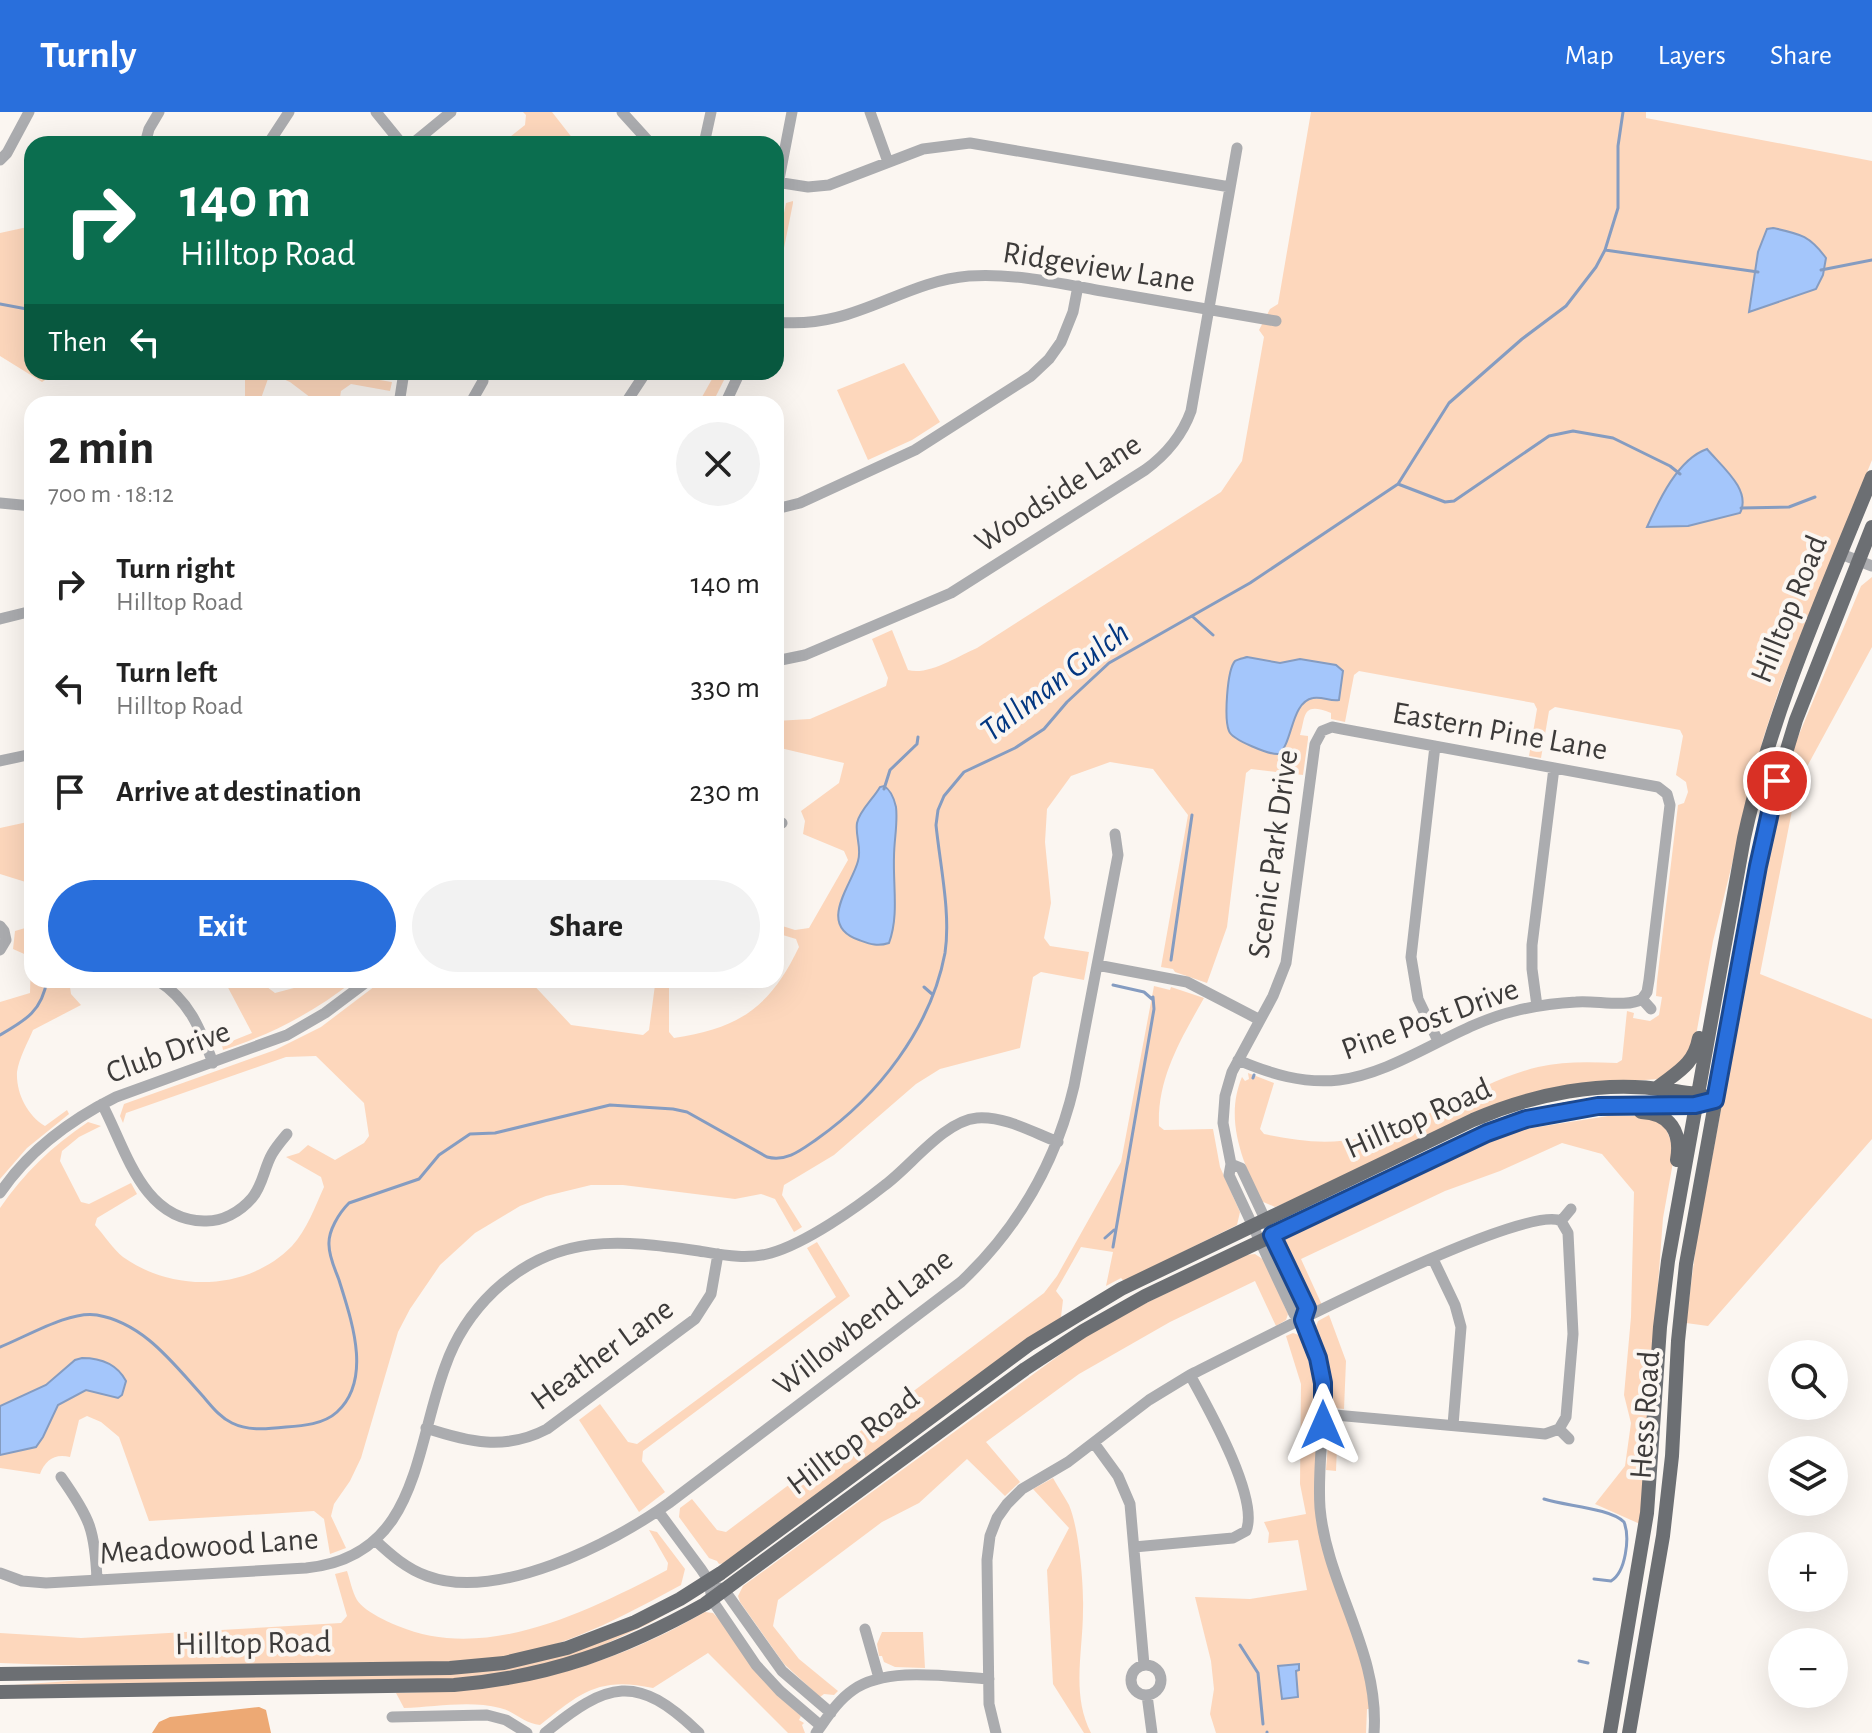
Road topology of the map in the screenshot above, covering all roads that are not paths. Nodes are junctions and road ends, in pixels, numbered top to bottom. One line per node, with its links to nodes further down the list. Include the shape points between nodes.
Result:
1 (29, 112): 18 (street)
2 (159, 112): 10 (street)
3 (289, 112): 11 (street)
4 (376, 112): 12 (street)
5 (451, 112): 13 (street)
6 (622, 112): 14 (street)
7 (711, 112): 15 (street)
8 (792, 112): 17 (street)
9 (870, 112): 19 (street)
10 (147, 136)
11 (273, 136)
12 (396, 136)
13 (422, 136)
14 (644, 136)
15 (706, 136)
16 (1237, 148): 21 (street, Woodside Lane)
17 (784, 149)
18 (0, 160)
19 (888, 162): 20 (street, via 829,185); 21 (street, via 930,147 978,144)
20 (784, 183)
21 (1230, 187): 23 (street, Woodside Lane)
22 (1078, 286): 23 (street, Ridgeview Lane); 25 (street, Ridgeview Lane, via 1002,275 958,278 838,318); 31 (street, via 1065,335 1031,376 915,450)
23 (1209, 309): 24 (street, Ridgeview Lane); 37 (street, Woodside Lane, via 1188,418 1174,444 1149,468 951,593 814,652)
24 (1276, 321)
25 (784, 322)
26 (483, 381): 27 (street)
27 (475, 396)
28 (1872, 477): 33 (main road, Hilltop Road)
29 (0, 503): 30 (street)
30 (24, 505)
31 (784, 507)
32 (1872, 527): 34 (main road, Hilltop Road)
33 (1841, 554): 34 (street); 45 (main road, Hilltop Road, via 1769,740)
34 (1865, 563): 59 (main road, Hilltop Road, via 1804,697 1774,792)
35 (24, 613): 36 (street)
36 (0, 619)
37 (784, 659)
38 (1319, 726): 39 (street, Eastern Pine Lane); 53 (street, Scenic Park Drive, via 1288,954)
39 (1435, 746): 42 (street, Eastern Pine Lane); 54 (street, via 1411,957 1418,999)
40 (24, 756): 41 (street)
41 (0, 761)
42 (1554, 768): 50 (street, Eastern Pine Lane, via 1672,790 1649,980); 51 (street, via 1532,945)
43 (1115, 834): 47 (street, Willowbend Lane, via 1118,855)
44 (0, 926): 46 (street, via 6,940)
45 (1726, 934): 57 (main road, via 1716,947 1695,1054 1682,1071); 58 (main road, Hilltop Road)
46 (0, 950)
47 (1097, 965): 53 (street, via 1193,984); 63 (street, Willowbend Lane)
48 (168, 988): 56 (street, via 192,1013)
49 (358, 988): 56 (street, Club Drive, via 305,1026)
50 (1642, 999): 51 (street, Pine Post Drive); 52 (street)
51 (1537, 1006): 54 (street, Pine Post Drive, via 1496,1016)
52 (1651, 1009)
53 (1260, 1020): 55 (street, Scenic Park Drive)
54 (1438, 1041): 55 (street, Pine Post Drive, via 1369,1073 1339,1080 1292,1079)
55 (1238, 1060): 67 (street, Scenic Park Drive, via 1223,1110 1229,1175)
56 (213, 1063): 60 (street, Club Drive)
57 (1657, 1088): 58 (main road, Hilltop Road); 67 (main road, Hilltop Road, via 1577,1090 1513,1105)
58 (1696, 1099): 59 (main road, Hilltop Road); 61 (main road, Hilltop Road); 68 (main road, Hess Road)
59 (1715, 1100): 106 (main road, Hess Road, via 1683,1291 1663,1536)
60 (102, 1104): 62 (street, via 149,1196 169,1213 190,1220 215,1220 241,1208 255,1194); 64 (street, Club Drive, via 50,1138)
61 (1573, 1109): 68 (main road, via 1590,1114 1651,1113 1672,1124 1679,1147 1667,1214); 69 (main road, Hilltop Road, via 1504,1126)
62 (287, 1134)
63 (1058, 1142): 70 (street, Meadowood Lane, via 995,1119 964,1121 874,1194 802,1239 764,1255); 81 (street, Willowbend Lane, via 1024,1208 961,1282)
64 (0, 1193)
65 (1571, 1209): 66 (street)
66 (1561, 1221): 71 (street, via 1550,1217 1513,1226); 77 (street, via 1568,1233 1573,1334 1566,1417)
67 (1259, 1223): 69 (street); 86 (main road, Hilltop Road, via 1121,1289 1056,1327)
68 (1673, 1229): 105 (main road, Hess Road, via 1661,1314 1647,1513)
69 (1266, 1238): 72 (street, via 1307,1308); 87 (main road, Hilltop Road, via 1070,1339)
70 (718, 1254): 76 (street, Heather Lane, via 711,1294 695,1319 547,1429 495,1444); 76 (street, Meadowood Lane, via 603,1242 527,1267 494,1291 465,1326 445,1367)
71 (1433, 1259): 72 (street); 75 (street, via 1461,1327)
72 (1303, 1320): 73 (street); 74 (street, via 1321,1372)
73 (1190, 1375): 79 (street); 83 (street, via 1234,1463 1250,1535)
74 (1324, 1414): 75 (street); 104 (street, via 1323,1527 1370,1673)
75 (1453, 1425): 77 (street, via 1548,1434)
76 (426, 1428): 82 (street, Meadowood Lane, via 404,1501)
77 (1559, 1429): 78 (street)
78 (1569, 1439)
79 (1094, 1443): 83 (street, via 1125,1490); 93 (street, via 1020,1490 994,1525 987,1560)
80 (61, 1477): 85 (street, via 93,1531)
81 (658, 1511): 82 (street, Willowbend Lane, via 583,1552 475,1583 421,1574); 86 (street)
82 (376, 1541): 85 (street, Meadowood Lane, via 344,1560 319,1567)
83 (1134, 1547): 90 (street)
84 (0, 1573): 85 (street, Meadowood Lane, via 29,1582)
85 (97, 1580)
86 (709, 1581): 87 (street); 88 (street); 91 (main road, Hilltop Road, via 648,1616 582,1643 478,1666)
87 (725, 1591): 88 (main road, Hilltop Road); 96 (street, via 779,1668)
88 (712, 1600): 94 (main road, Hilltop Road, via 611,1651 505,1680 436,1686); 98 (street, via 765,1675)
89 (865, 1629): 92 (street)
90 (1144, 1665): 95 (street, via 1134,1670 1131,1681 1136,1692); 95 (street, via 1161,1677 1159,1688)
91 (0, 1674)
92 (879, 1678): 93 (street); 96 (street, via 853,1690)
93 (989, 1679): 102 (street)
94 (0, 1692)
95 (1147, 1695): 103 (street)
96 (831, 1713): 98 (street)
97 (392, 1717): 99 (street, via 487,1715)
98 (819, 1730)
99 (527, 1733)
100 (545, 1733): 101 (street, via 590,1699 625,1691 664,1702)
101 (699, 1733)
102 (996, 1733)
103 (1152, 1733)
104 (1374, 1733)
105 (1610, 1733)
106 (1629, 1733)

